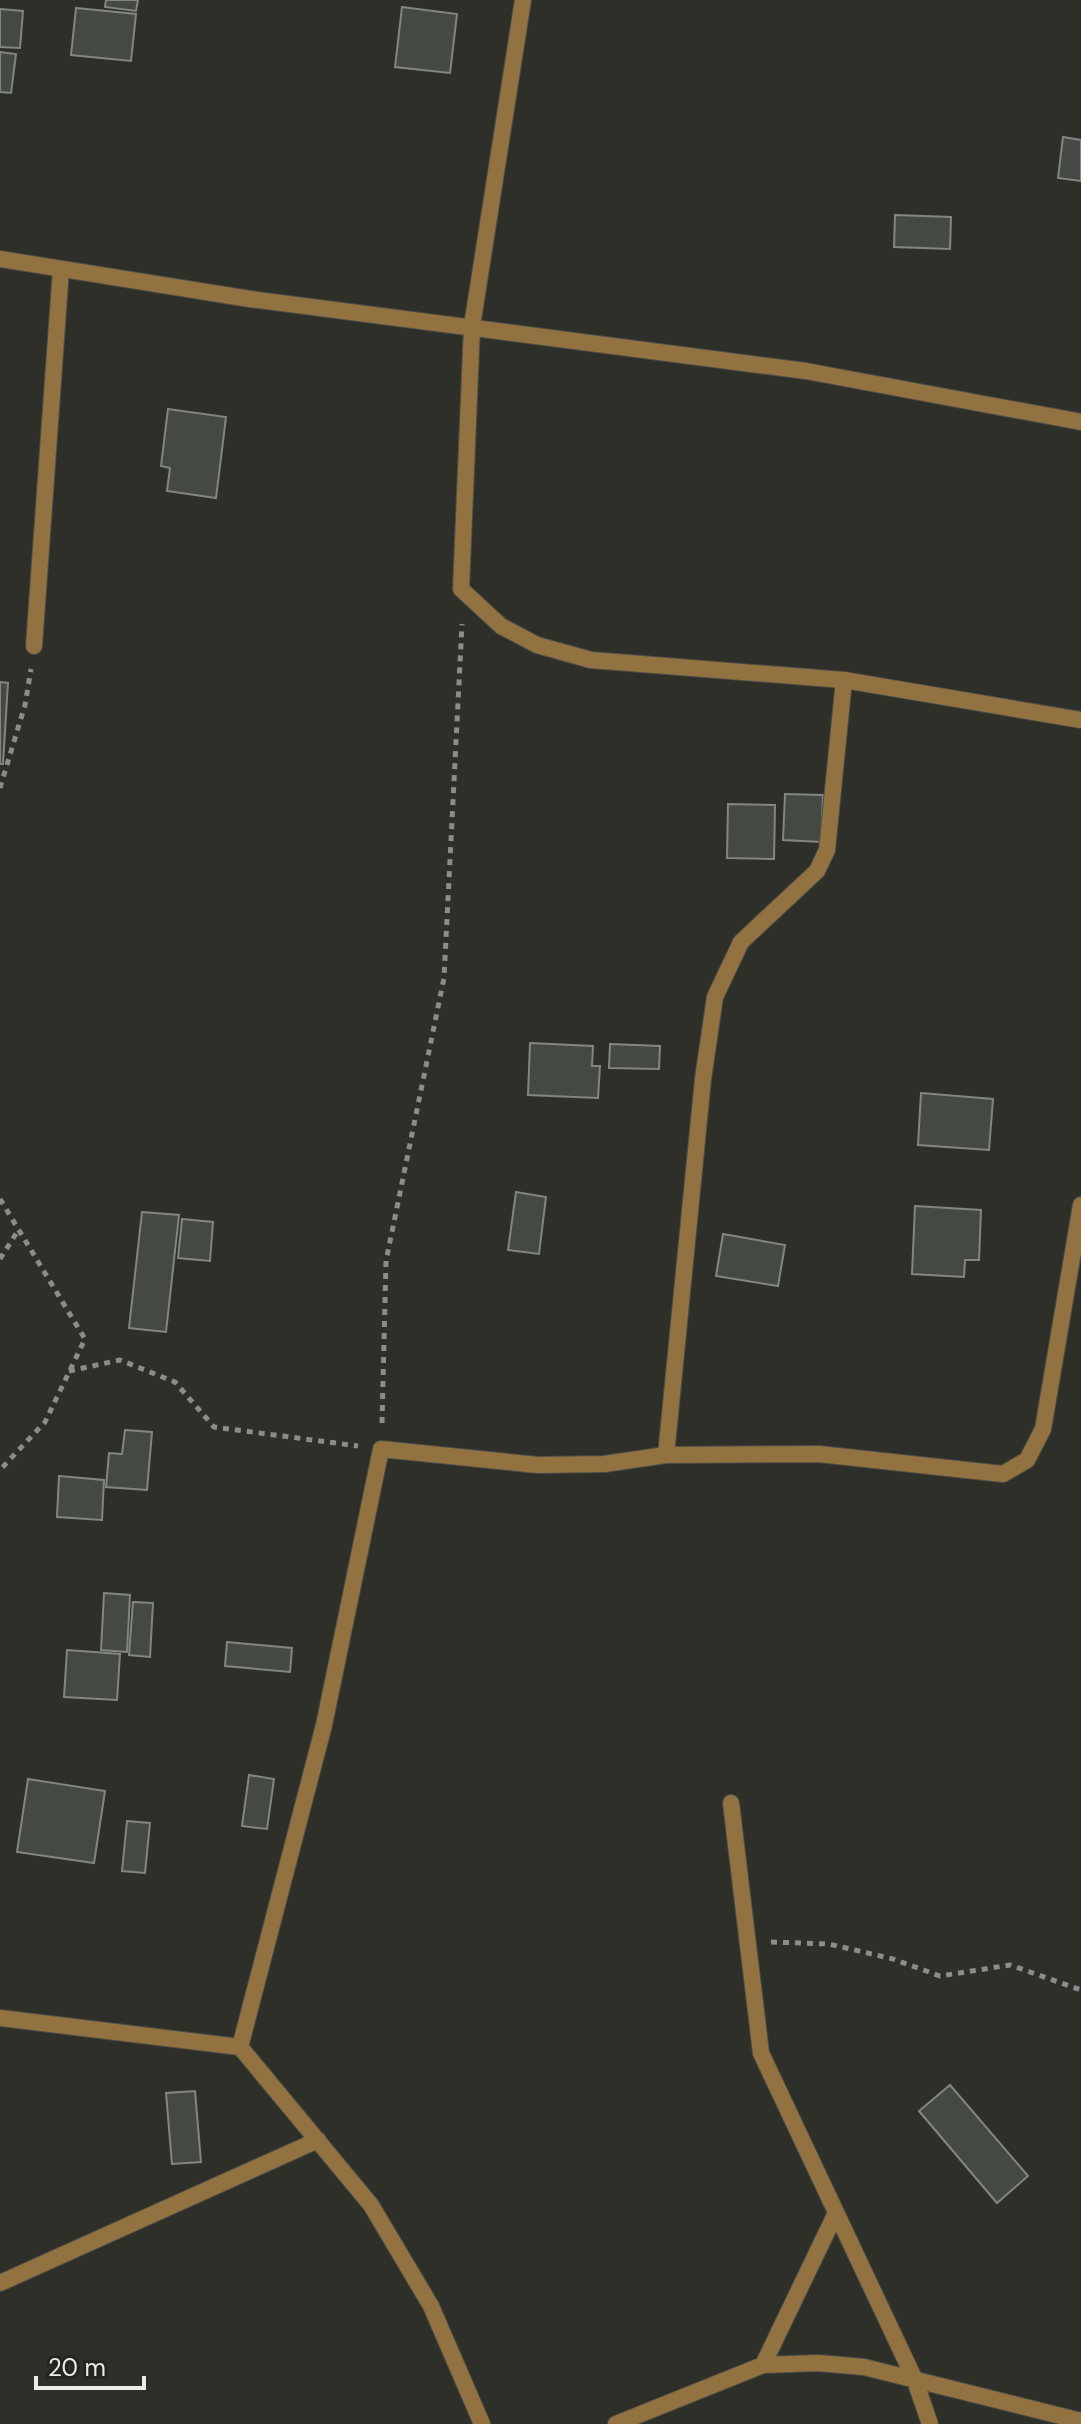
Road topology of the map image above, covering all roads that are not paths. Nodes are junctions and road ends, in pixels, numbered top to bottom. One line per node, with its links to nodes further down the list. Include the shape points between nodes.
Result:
1 (523, 0): 4 (street)
2 (0, 259): 3 (street)
3 (61, 269): 4 (street); 6 (street)
4 (472, 326): 5 (street, via 806,371); 7 (street, via 461,589 501,626 537,645 591,660)
5 (1081, 422)
6 (34, 646)
7 (844, 680): 8 (street); 10 (street, via 827,850 817,871 741,942 715,997)
8 (1081, 720)
9 (1081, 1205): 10 (street, via 1043,1429 1027,1460 1003,1474 975,1474 819,1454)
10 (666, 1455): 13 (street, via 604,1464 538,1465 381,1449 324,1725)
11 (731, 1803): 15 (street, via 761,2053)
12 (0, 2018): 13 (street)
13 (240, 2047): 14 (street)
14 (318, 2140): 16 (street); 20 (street, via 371,2205 431,2306)
15 (835, 2215): 17 (street); 18 (street)
16 (0, 2283)
17 (763, 2365): 18 (street, via 849,2366); 21 (street)
18 (914, 2378): 19 (street); 22 (street)
19 (1081, 2421)
20 (482, 2424)
21 (616, 2424)
22 (930, 2424)

